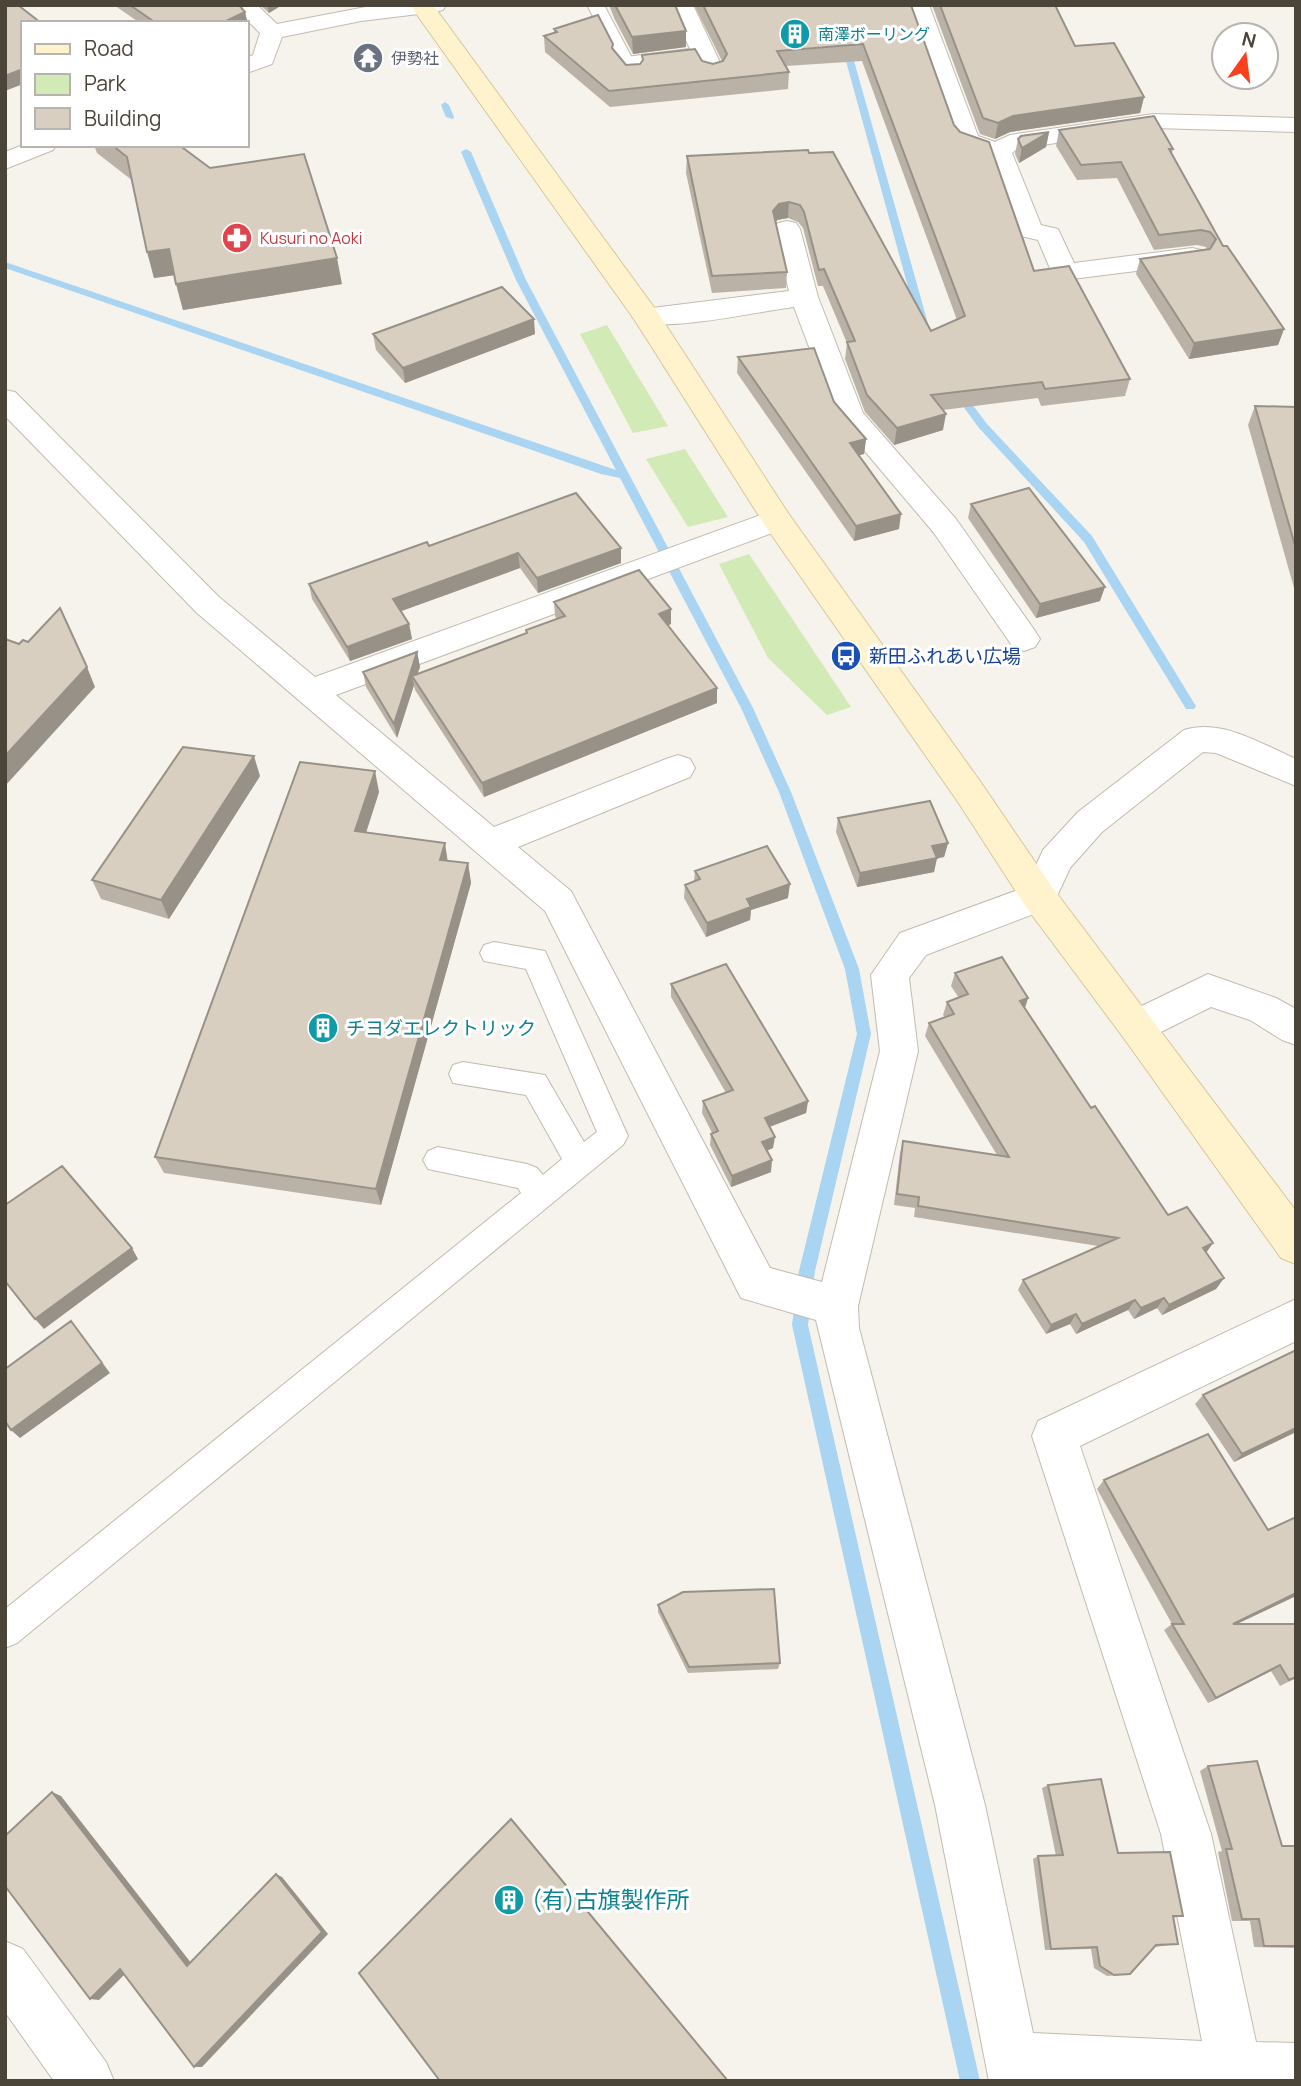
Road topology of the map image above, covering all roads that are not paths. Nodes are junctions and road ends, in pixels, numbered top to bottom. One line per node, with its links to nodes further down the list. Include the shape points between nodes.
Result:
1 (243, 5): 6 (street)
2 (595, 5): 8 (lane)
3 (681, 5): 8 (street, via 708,62)
4 (917, 5): 11 (street, via 967,141)
5 (424, 6): 6 (street); 16 (street)
6 (272, 32): 7 (street, via 264,59)
7 (248, 66)
8 (629, 69)
9 (1296, 125): 11 (street, via 1153,121 1010,143)
10 (39, 147): 12 (street)
11 (999, 151): 14 (street, via 1030,230 1049,235 1064,272)
12 (6, 160)
13 (787, 229): 15 (street)
14 (1196, 256)
15 (804, 297): 16 (street); 19 (street, via 850,416 945,526)
16 (646, 316): 18 (street)
17 (5, 399): 20 (street, via 208,605)
18 (777, 520): 20 (street); 24 (street)
19 (1024, 639)
20 (308, 692): 23 (street)
21 (678, 768): 23 (street)
22 (1296, 773): 24 (street, via 1220,741 1196,739 1090,822 1056,860)
23 (488, 844): 33 (street, via 558,901 756,1284)
24 (1039, 897): 26 (street); 33 (street, via 913,944 890,975 899,1051)
25 (494, 953): 30 (lane, via 536,959 613,1136)
26 (1137, 1026): 27 (street, via 1208,990 1263,1009); 32 (street)
27 (1296, 1029)
28 (463, 1074): 30 (lane, via 535,1084)
29 (438, 1160): 31 (lane, via 527,1177)
30 (580, 1163): 31 (lane)
31 (540, 1196): 35 (lane)
32 (1296, 1245)
33 (813, 1300): 38 (street, via 838,1328 960,1805)
34 (1296, 1319): 37 (street, via 1054,1436 1186,1834)
35 (5, 1631)
36 (5, 1967): 40 (street)
37 (1235, 2068): 38 (street); 39 (street)
38 (1014, 2070)
39 (1296, 2070)
40 (87, 2081)

